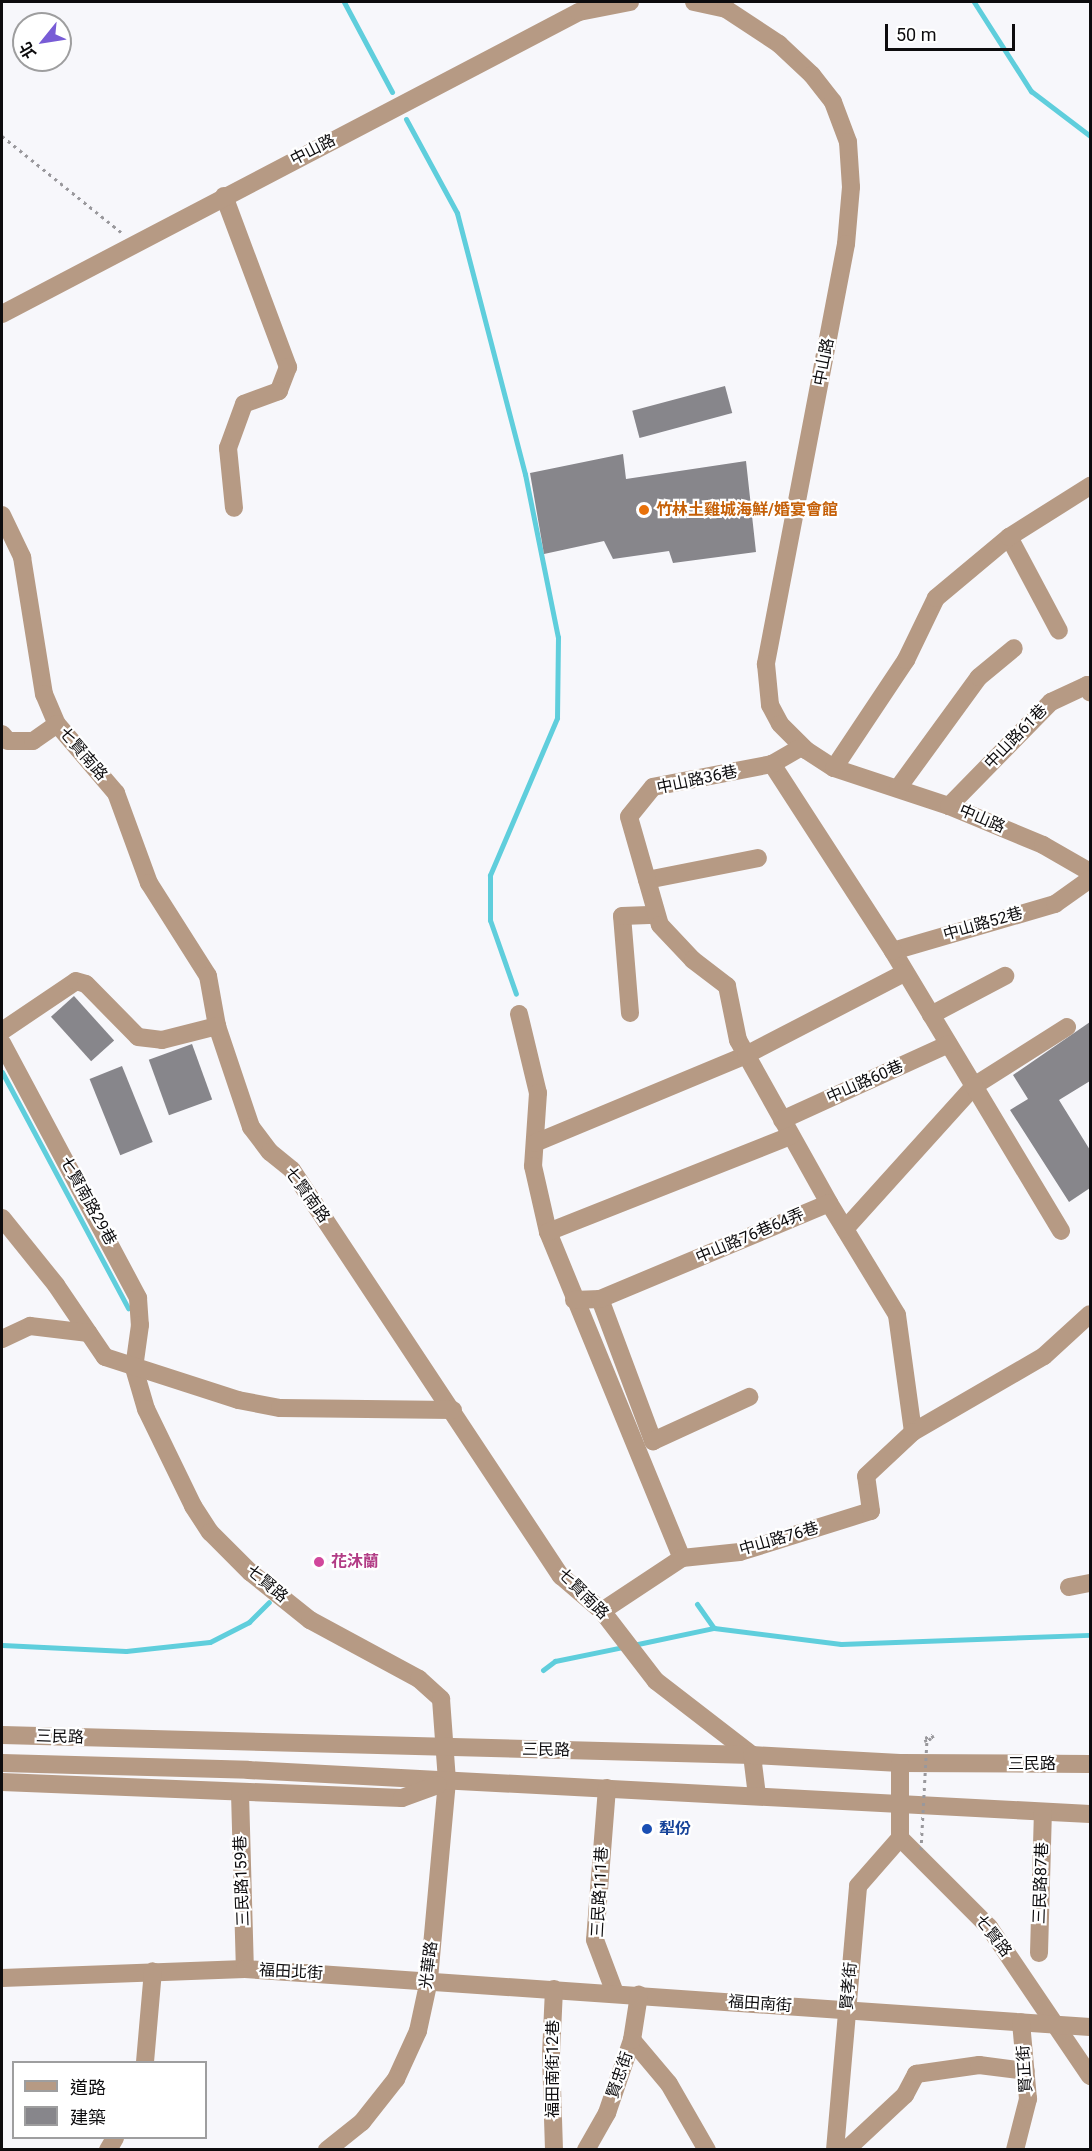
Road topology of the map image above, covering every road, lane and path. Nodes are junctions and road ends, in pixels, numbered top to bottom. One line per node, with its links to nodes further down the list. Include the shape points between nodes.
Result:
1 (630, 2): 5 (street, 中山路, via 579,12)
2 (694, 2): 3 (street, 中山路)
3 (727, 5): 17 (street, 中山路, via 812,75 833,102 848,142 851,188 846,244 766,664 770,705 780,724)
4 (2, 136): 6 (path)
5 (224, 196): 6 (street, 中山路); 9 (street, via 288,367 279,391 244,404 228,448)
6 (134, 243): 7 (street, 中山路)
7 (2, 314)
8 (1090, 486): 11 (street)
9 (234, 508)
10 (2, 514): 15 (street, 七賢南路, via 22,557 44,694)
11 (1009, 537): 12 (street); 19 (street, via 936,598 906,660)
12 (1059, 631)
13 (1014, 648): 20 (street, via 979,677)
14 (1090, 692): 21 (street, 中山路61巷, via 1087,685 1051,702)
15 (57, 724): 16 (street, via 33,741 8,741); 33 (street, 七賢南路, via 116,793 149,883 208,976)
16 (2, 735)
17 (802, 747): 18 (street, 中山路36巷); 19 (street, 中山路)
18 (772, 764): 25 (street, 中山路36巷, via 653,787 629,817); 27 (street)
19 (834, 768): 20 (street, 中山路)
20 (898, 788): 21 (street, 中山路)
21 (949, 806): 23 (street, 中山路, via 1043,845)
22 (758, 858): 25 (street)
23 (1090, 872)
24 (1090, 879): 27 (street, 中山路52巷, via 1055,904 984,921)
25 (647, 880): 26 (street, 中山路36巷)
26 (656, 915): 30 (street, via 622,916); 38 (street, 中山路36巷, via 660,925 693,960 727,986 738,1040)
27 (893, 951): 28 (street)
28 (904, 973): 32 (street); 38 (street)
29 (1005, 976): 32 (street)
30 (630, 1013)
31 (519, 1014): 41 (street, via 538,1093)
32 (931, 1015): 37 (street)
33 (217, 1026): 35 (street, via 162,1040 138,1037 86,984 76,981); 54 (street, 七賢南路, via 251,1127 270,1152 292,1170)
34 (1067, 1027): 39 (street)
35 (2, 1031)
36 (2, 1043): 52 (street, 七賢南路29巷, via 138,1298 140,1325)
37 (949, 1044): 39 (street); 40 (street, 中山路60巷)
38 (746, 1055): 40 (street); 41 (street)
39 (974, 1086): 44 (street); 45 (street)
40 (786, 1128): 42 (street); 46 (street)
41 (535, 1143): 46 (street, via 533,1166)
42 (829, 1203): 44 (street); 47 (street, 中山路76巷64弄)
43 (2, 1218): 50 (street)
44 (845, 1229): 55 (street, via 897,1315)
45 (1061, 1231)
46 (548, 1232): 48 (street)
47 (600, 1299): 48 (street, 中山路76巷64弄); 53 (street, via 653,1441)
48 (574, 1300): 56 (street)
49 (1090, 1314): 55 (street, 中山路76巷, via 1044,1356)
50 (89, 1333): 51 (street, via 30,1326); 52 (street, via 105,1357)
51 (2, 1339)
52 (134, 1368): 54 (street, via 280,1408); 62 (street, 七賢路, via 146,1409 193,1506 210,1532 250,1572 310,1620 419,1679 441,1699)
53 (749, 1397)
54 (453, 1410): 59 (street, 七賢南路, via 561,1576)
55 (913, 1432): 56 (street, 中山路76巷, via 866,1476 871,1511 740,1552)
56 (682, 1558): 59 (street, 中山路76巷)
57 (1090, 1583): 58 (street)
58 (1069, 1587)
59 (602, 1611): 63 (street, 七賢南路, via 656,1681)
60 (2, 1735): 62 (street, 三民路)
61 (934, 1740): 76 (path, bridge, via 932,1735 926,1737 925,1738 926,1742 931,1738 930,1736 926,1734 923,1735 924,1741 927,1740)
62 (442, 1747): 63 (street, 三民路); 67 (street, 光華路)
63 (752, 1755): 65 (street, 三民路); 71 (street)
64 (2, 1763): 67 (street, 三民路)
65 (900, 1763): 66 (street, 三民路); 72 (street)
66 (1090, 1764)
67 (447, 1781): 69 (street, 三民路); 70 (street, 三民路, via 402,1798); 81 (street, 光華路)
68 (2, 1782): 70 (street, 三民路)
69 (607, 1788): 71 (street, 三民路); 83 (street, 三民路111巷, via 595,1940)
70 (240, 1793): 78 (street, 三民路159巷)
71 (757, 1796): 72 (street, 三民路)
72 (903, 1803): 73 (street, 三民路); 75 (street)
73 (1043, 1812): 74 (street, 三民路); 77 (street, 三民路87巷)
74 (1090, 1814)
75 (900, 1838): 85 (street, 賢孝街, via 858,1886); 87 (street, 七賢路, via 989,1927)
76 (921, 1851)
77 (1039, 1953)
78 (245, 1969): 79 (street, 福田北街); 81 (street, 福田北街)
79 (153, 1971): 80 (street, 福田北街); 90 (street)
80 (2, 1978)
81 (429, 1980): 82 (street, 福田南街); 93 (street, 光華路, via 418,2031 396,2079 362,2122)
82 (554, 1989): 83 (street, 福田南街); 94 (street, 福田南街12巷)
83 (615, 1993): 84 (street, 福田南街)
84 (639, 1995): 85 (street, 福田南街); 89 (street, 賢忠街)
85 (847, 2010): 86 (street, 福田南街); 97 (street, 賢孝街)
86 (1022, 2022): 87 (street, 福田南街); 91 (street, 賢正街)
87 (1056, 2025): 88 (street, 福田南街); 92 (street, 七賢路)
88 (1090, 2027)
89 (632, 2040): 95 (street, 賢忠街, via 607,2113); 96 (street, via 669,2084)
90 (145, 2061)
91 (1026, 2071): 98 (street, via 979,2065 916,2074 905,2095); 99 (street, 賢正街, via 1028,2099)
92 (1090, 2076)
93 (327, 2150)
94 (554, 2150)
95 (586, 2150)
96 (707, 2150)
97 (834, 2150)
98 (846, 2150)
99 (1015, 2150)

